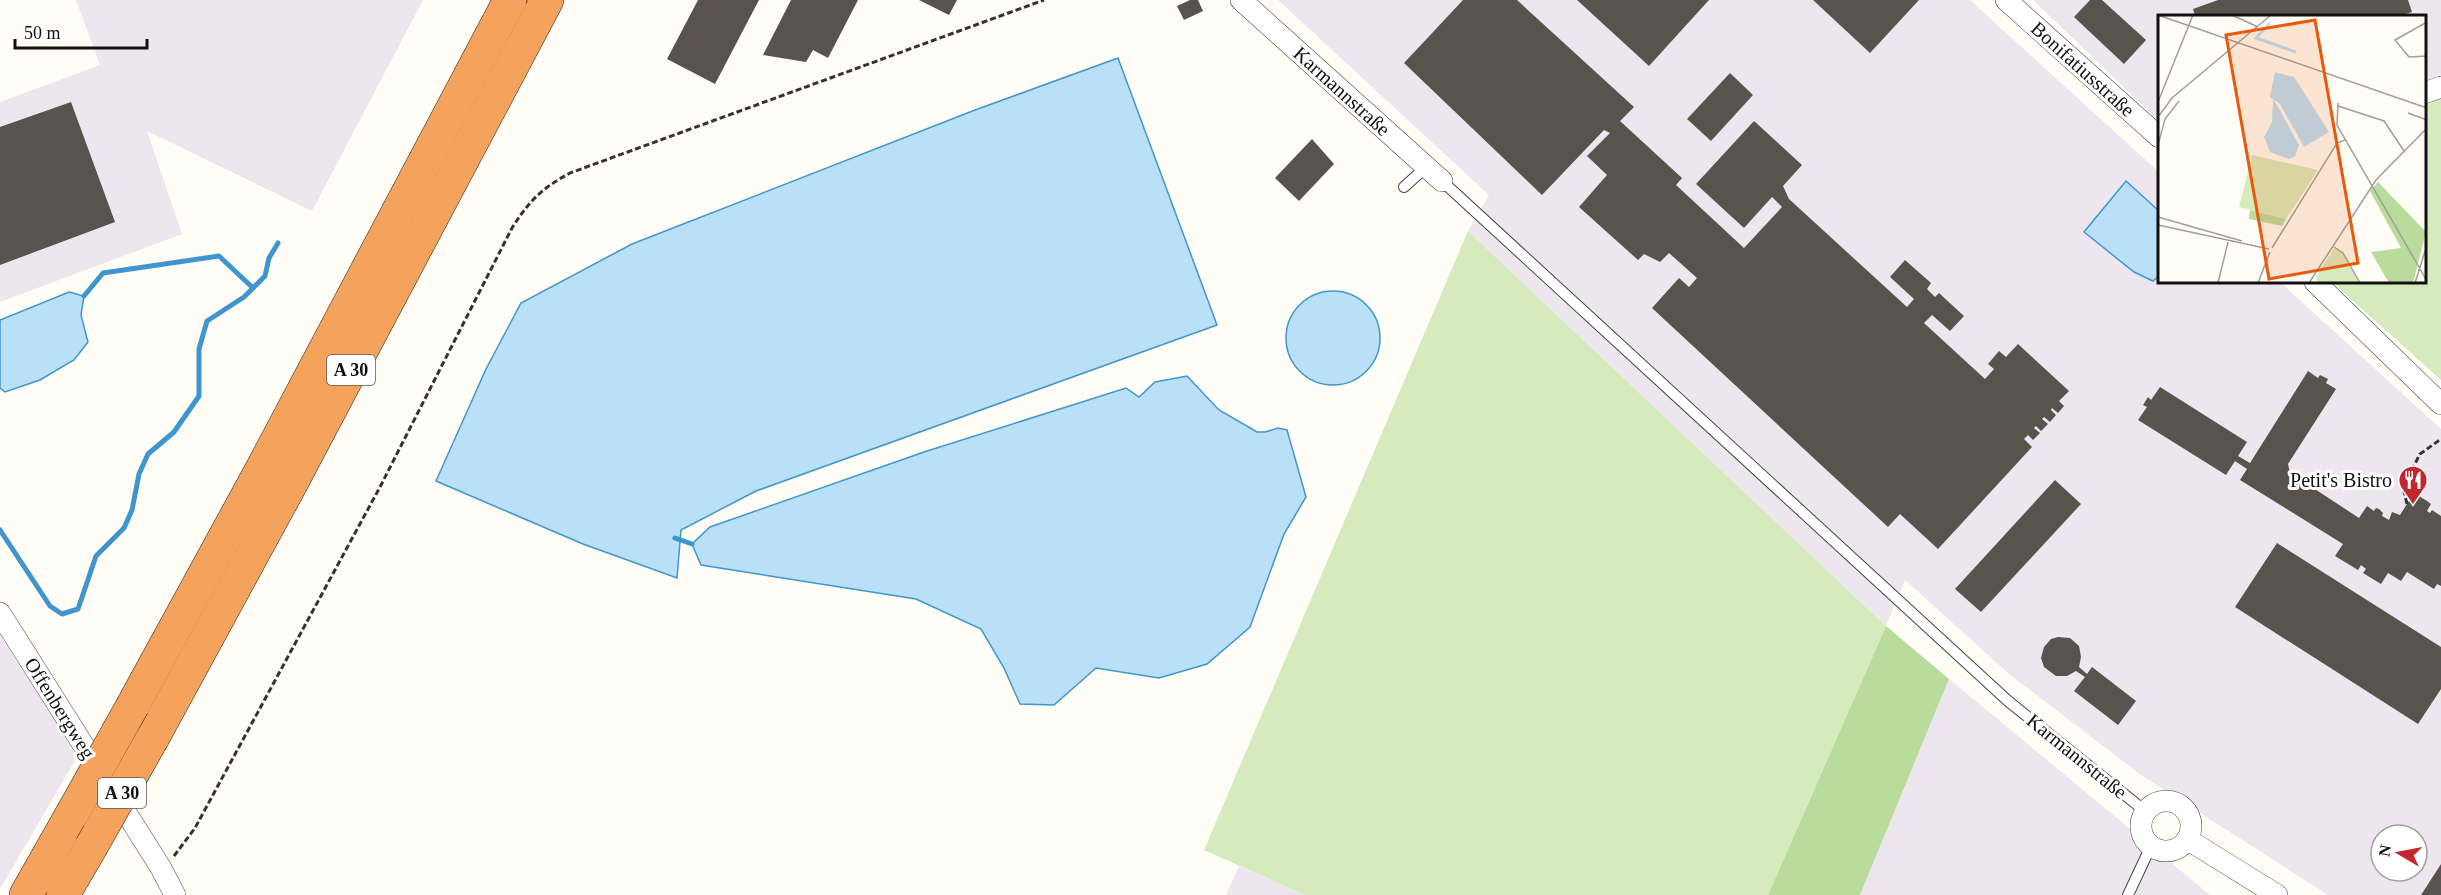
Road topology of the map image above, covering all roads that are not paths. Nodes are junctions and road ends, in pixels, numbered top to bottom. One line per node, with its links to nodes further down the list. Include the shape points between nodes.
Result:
1 (510, 0): 17 (highway, A 30, bridge, via 267,459)
2 (547, 0): 18 (highway, A 30, bridge, via 292,481)
3 (1241, 0): 8 (street, Karmannstraße)
4 (2006, 0): 7 (street, Bonifatiusstraße)
5 (2441, 87): 6 (street)
6 (2426, 92)
7 (2158, 136)
8 (1426, 167): 9 (street, Karmannstraße); 10 (lane)
9 (1442, 181): 14 (lane, Karmannstraße, via 2008,701)
10 (1404, 187)
11 (2317, 284): 12 (street)
12 (2441, 404)
13 (0, 613): 19 (street, Offenbergweg)
14 (2145, 811): 15 (street, via 2166,801 2182,807 2190,821); 16 (street, via 2140,827)
15 (2187, 839): 16 (street, via 2168,851); 21 (street)
16 (2151, 846): 20 (lane)
17 (26, 895)
18 (63, 895)
19 (175, 895)
20 (2128, 895)
21 (2277, 895)

